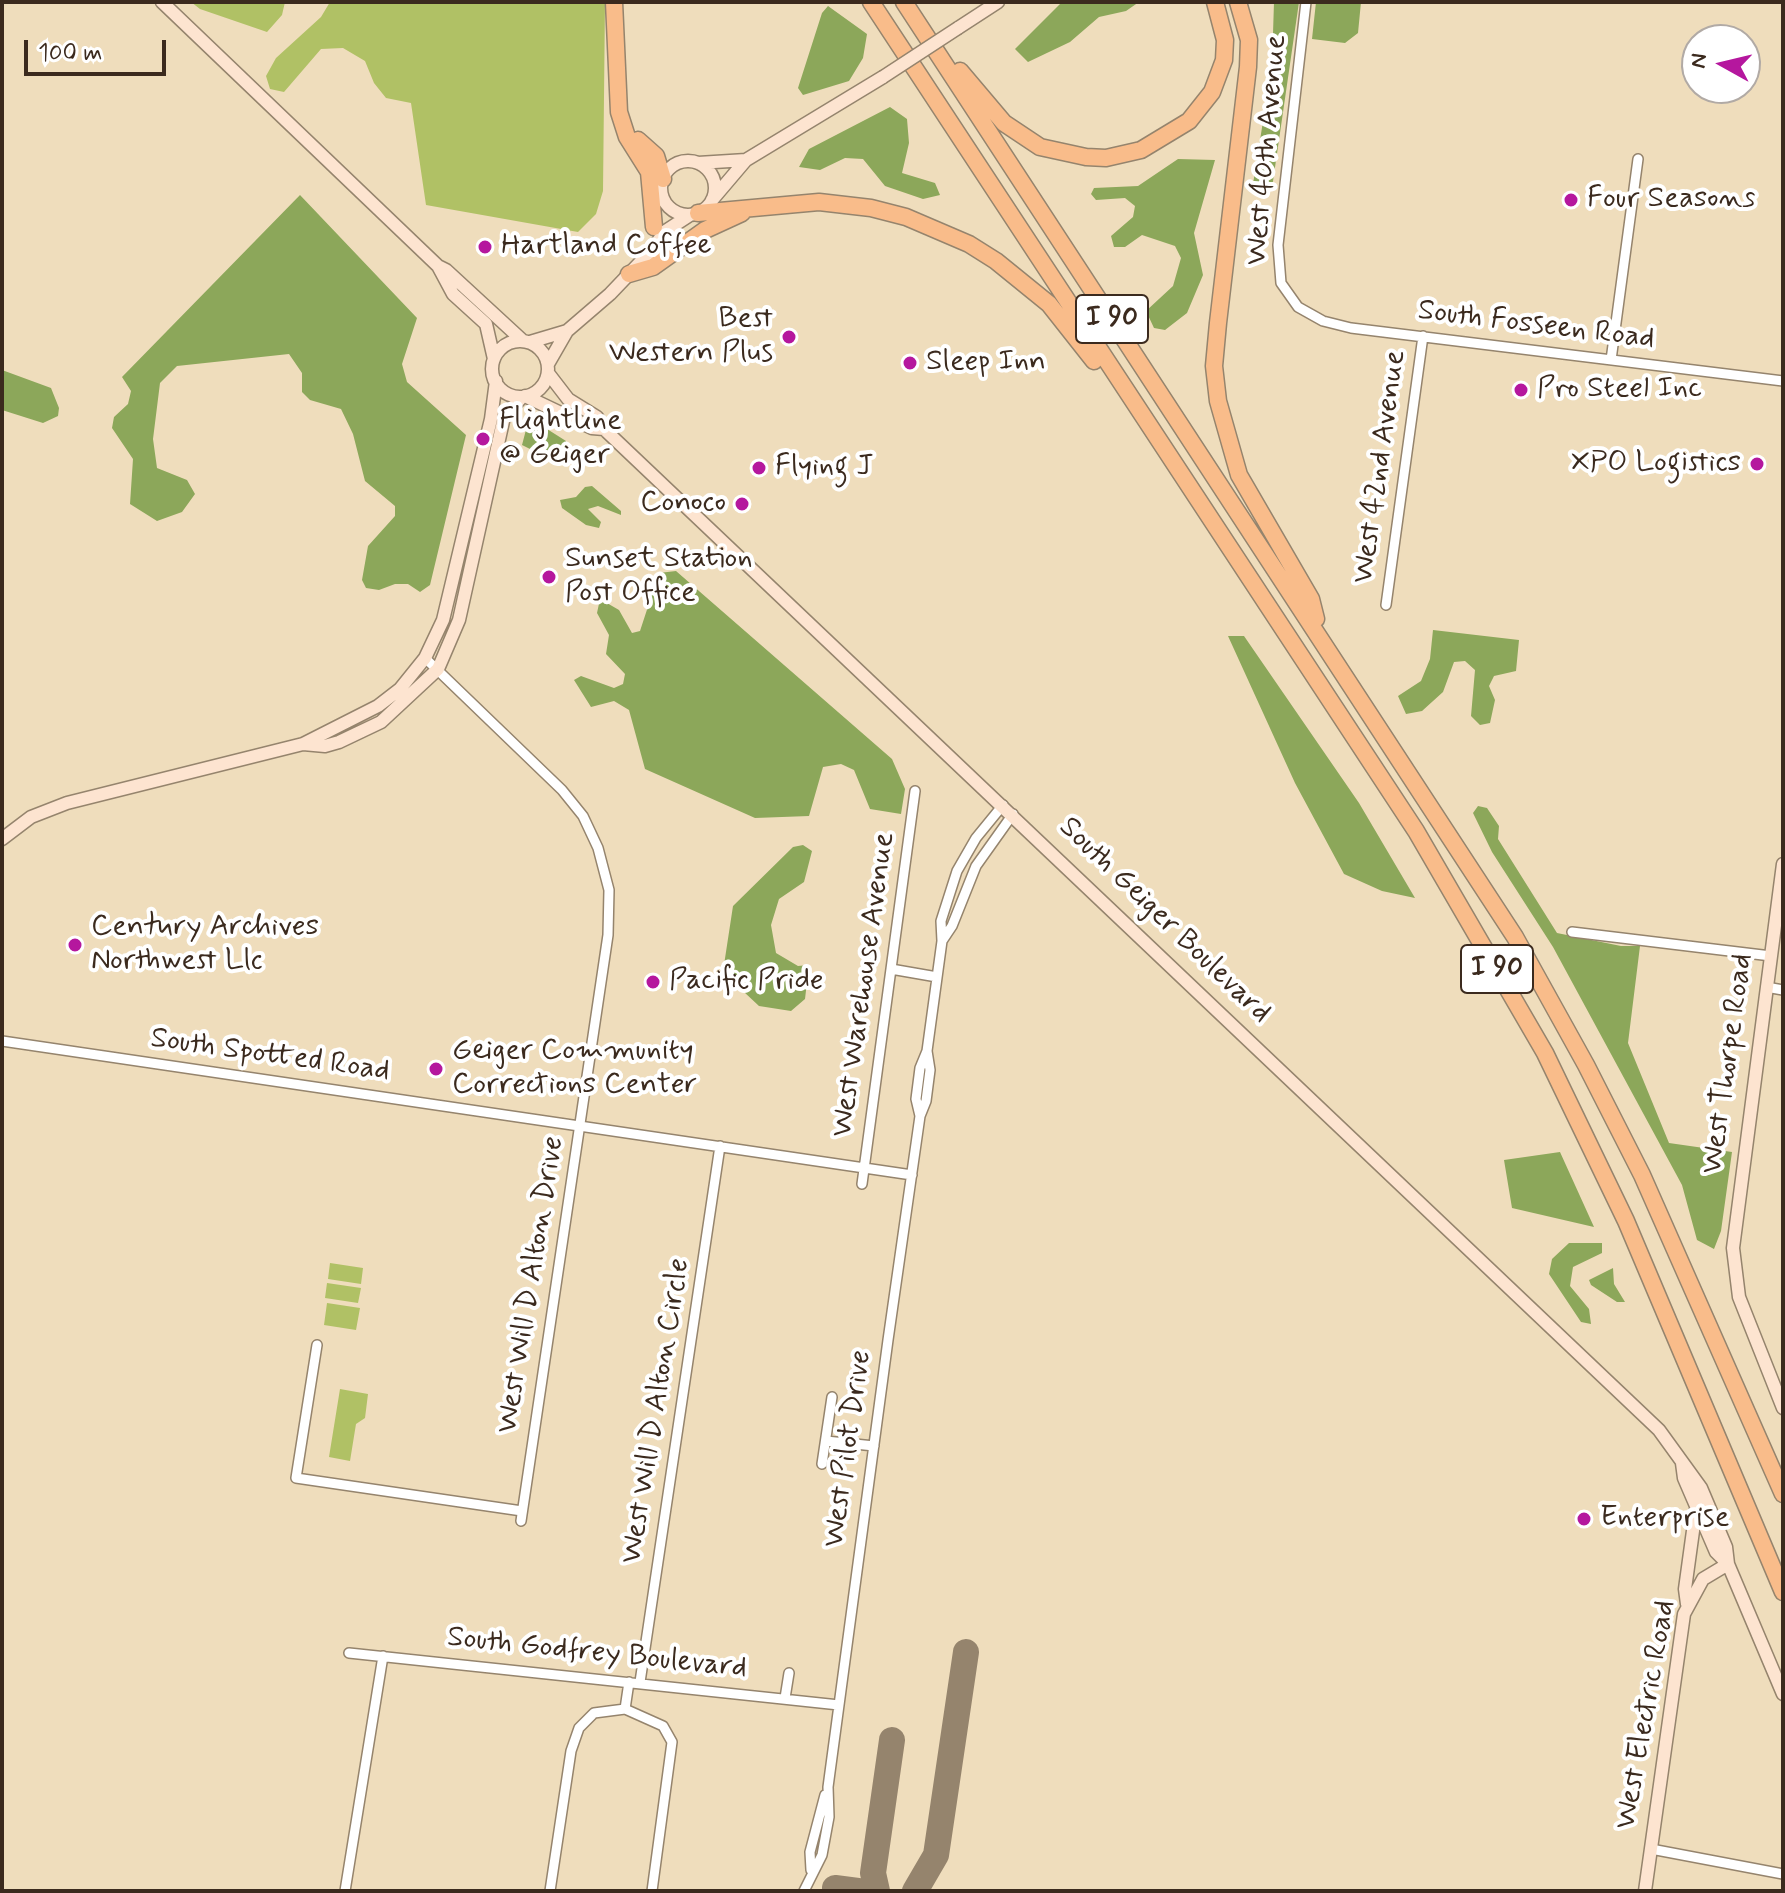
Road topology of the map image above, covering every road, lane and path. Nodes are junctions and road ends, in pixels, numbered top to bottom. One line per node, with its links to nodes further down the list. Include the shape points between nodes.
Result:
1 (163, 2): 19 (street)
2 (614, 2): 10 (highway, via 616,93)
3 (871, 2): 30 (highway, I 90)
4 (904, 2): 9 (highway, I 90)
5 (998, 2): 12 (street, bridge)
6 (1215, 2): 9 (highway, via 1224,25 1224,60 1202,107 1161,140 1106,158 1040,147 1004,123)
7 (1238, 2): 34 (highway, via 1249,40 1248,67 1214,366 1218,401 1239,475 1311,599)
8 (1306, 2): 21 (street, West 40th Avenue, via 1278,245 1279,277)
9 (939, 56): 34 (highway, I 90)
10 (624, 123): 14 (highway, via 656,156); 18 (highway, via 649,172)
11 (1638, 159): 25 (street)
12 (746, 160): 13 (street); 15 (street)
13 (698, 163): 14 (street, via 681,162); 15 (street, via 711,174)
14 (662, 187): 17 (street, via 672,210); 18 (street)
15 (712, 201): 17 (street)
16 (766, 205): 17 (highway); 20 (highway, via 722,221 653,267); 30 (highway, via 819,202 871,208 969,244 1049,304 1096,364)
17 (694, 214): 20 (street, via 664,232)
18 (654, 227): 20 (street)
19 (438, 266): 24 (street); 26 (street, via 453,294 486,324)
20 (634, 269): 22 (street)
21 (1290, 300): 23 (street, South Fosseen Road, via 1336,325)
22 (567, 331): 24 (street); 27 (street)
23 (1423, 336): 25 (street, South Fosseen Road); 33 (street, West 42nd Avenue)
24 (526, 342): 26 (street, via 503,347); 27 (street, via 538,347)
25 (1611, 360): 29 (street, South Fosseen Road)
26 (494, 361): 28 (street)
27 (548, 368): 31 (street, via 540,388); 32 (street, South Geiger Boulevard, via 568,399 597,417)
28 (496, 381): 31 (street, via 508,394); 35 (street, via 452,590)
29 (1783, 381)
30 (1127, 392): 64 (highway, I 90, via 1416,831 1545,1053 1626,1221)
31 (523, 396): 32 (street, South Geiger Boulevard); 36 (street, via 504,417 459,620)
32 (604, 429): 39 (street, South Geiger Boulevard)
33 (1386, 605)
34 (1321, 636): 61 (highway, I 90, via 1483,885 1586,1065 1682,1261)
35 (425, 658): 36 (street, West Will D Alton Drive); 37 (street, via 378,706)
36 (438, 669): 37 (street, via 381,722 325,746); 49 (street, West Will D Alton Drive, via 562,790 583,816 598,848 609,890 608,935)
37 (303, 744): 40 (street, via 67,803 31,817)
38 (915, 791): 44 (street, West Warehouse Avenue)
39 (1008, 809): 45 (street, West Pilot Drive, via 976,838 957,871 941,921); 59 (street, South Geiger Boulevard, via 1648,1419)
40 (2, 839)
41 (1783, 864): 43 (street, West Thorpe Road)
42 (1572, 932): 43 (street)
43 (1771, 956): 46 (street, West Thorpe Road)
44 (891, 969): 45 (street); 51 (street, West Warehouse Avenue)
45 (937, 977): 52 (street, West Pilot Drive, via 927,1051 930,1070)
46 (1766, 987): 47 (street); 56 (street, West Thorpe Road, via 1734,1221 1734,1270 1744,1311)
47 (1783, 990)
48 (2, 1041): 49 (street, South Spotted Road)
49 (580, 1125): 50 (street, South Spotted Road); 54 (street, West Will D Alton Drive, via 521,1516 296,1478)
50 (720, 1146): 51 (street, South Spotted Road); 70 (street, West Will D Alton Circle)
51 (864, 1168): 52 (street, South Spotted Road); 53 (street, West Warehouse Avenue)
52 (912, 1175): 58 (street, West Pilot Drive)
53 (862, 1184)
54 (317, 1345)
55 (832, 1397): 57 (street)
56 (1783, 1408)
57 (826, 1441): 58 (street); 60 (street)
58 (874, 1446): 73 (street, West Pilot Drive)
59 (1681, 1457): 62 (street, South Geiger Boulevard); 63 (street, South Geiger Boulevard, via 1701,1488)
60 (822, 1464)
61 (1783, 1494)
62 (1695, 1502): 63 (street, South Geiger Boulevard, via 1716,1552); 65 (street)
63 (1728, 1564): 65 (street, West Electric Road, via 1703,1579); 71 (street, South Geiger Boulevard)
64 (1783, 1592)
65 (1687, 1604): 75 (street, West Electric Road)
66 (349, 1653): 67 (street, South Godfrey Boulevard)
67 (383, 1656): 69 (street, South Godfrey Boulevard); 77 (street)
68 (789, 1673): 72 (street)
69 (629, 1682): 70 (street, South Godfrey Boulevard); 74 (street)
70 (640, 1682): 72 (street, South Godfrey Boulevard)
71 (1783, 1694)
72 (785, 1698): 73 (street, South Godfrey Boulevard)
73 (839, 1705): 80 (street, West Pilot Drive, via 822,1855)
74 (625, 1709): 78 (street, via 594,1713 579,1728); 79 (street, via 663,1726 672,1742)
75 (1651, 1849): 76 (street); 81 (street, West Electric Road)
76 (1783, 1874)
77 (345, 1891)
78 (550, 1891)
79 (652, 1891)
80 (804, 1891)
81 (1645, 1891)

